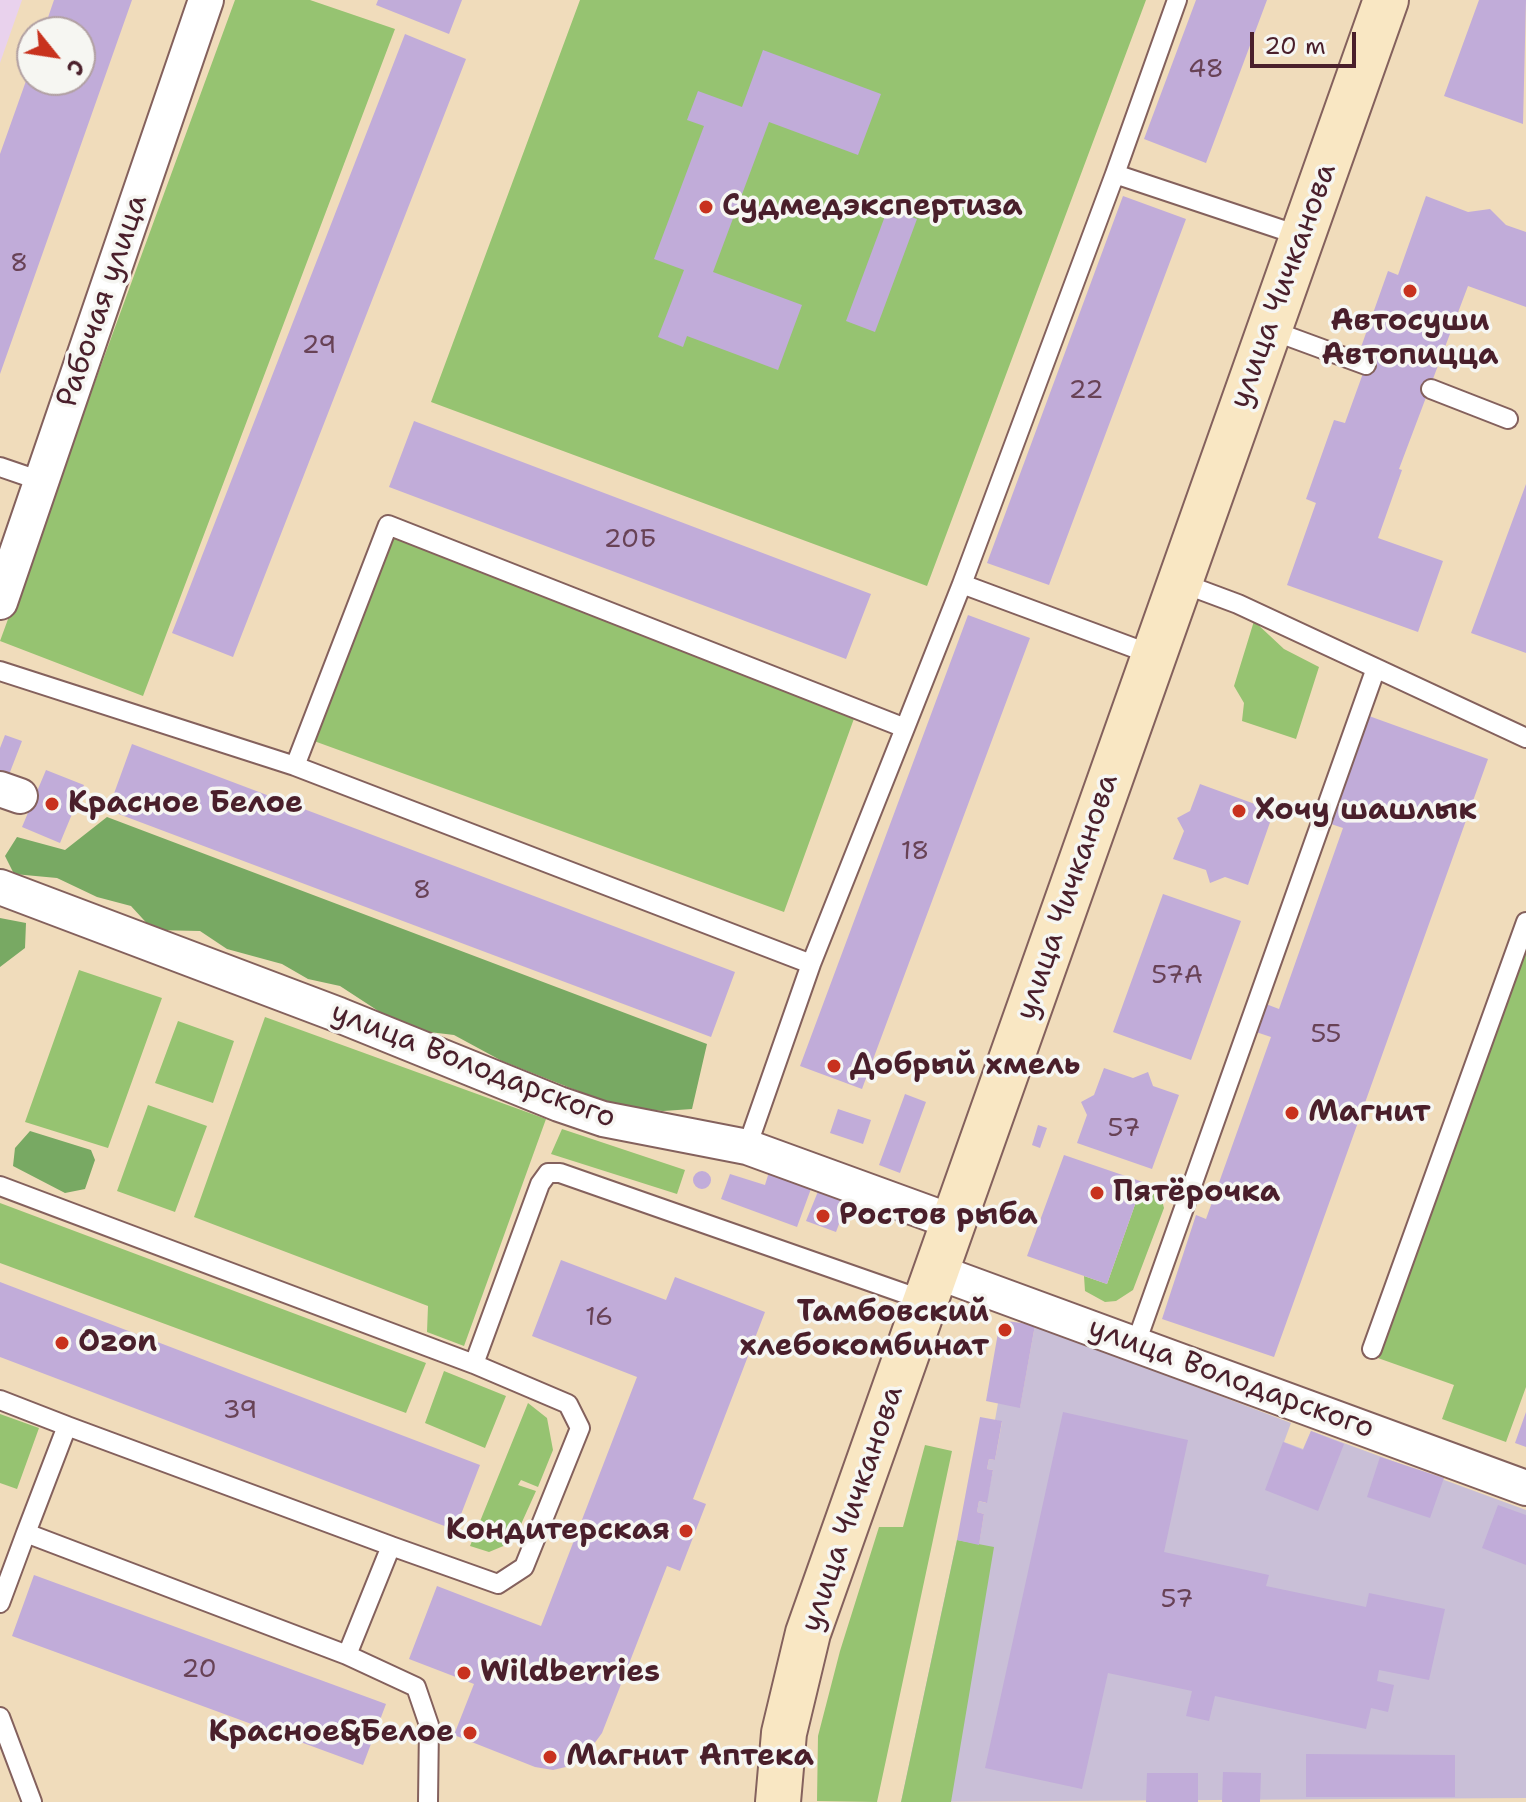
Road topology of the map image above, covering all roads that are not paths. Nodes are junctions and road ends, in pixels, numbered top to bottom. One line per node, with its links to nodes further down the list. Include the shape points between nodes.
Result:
1 (206, 0): 11 (street, Рабочая улица)
2 (1177, 0): 4 (lane)
3 (1386, 0): 5 (main road, улица Чичканова)
4 (1115, 174): 5 (lane); 13 (lane)
5 (1301, 236): 6 (main road, улица Чичканова)
6 (1268, 329): 7 (lane); 12 (main road, улица Чичканова)
7 (1366, 365)
8 (1431, 389): 9 (lane)
9 (1508, 419)
10 (0, 467): 11 (lane)
11 (41, 481): 14 (street, Рабочая улица)
12 (1179, 582): 15 (main road, улица Чичканова); 16 (lane)
13 (962, 584): 15 (lane); 18 (lane)
14 (0, 602)
15 (1153, 655): 26 (main road, улица Чичканова)
16 (1376, 668): 19 (lane); 28 (lane)
17 (0, 671): 20 (lane)
18 (905, 728): 20 (lane, via 388,525); 23 (lane)
19 (1526, 738)
20 (295, 766): 23 (lane)
21 (0, 887): 24 (street, улица Володарского, via 559,1104 603,1119)
22 (1526, 922): 29 (lane)
23 (811, 964): 24 (lane)
24 (747, 1147): 26 (street, улица Володарского)
25 (0, 1186): 30 (lane)
26 (953, 1222): 27 (main road, улица Чичканова)
27 (931, 1286): 28 (street, улица Володарского); 30 (lane, via 548,1173); 41 (main road, улица Чичканова, via 808,1633 784,1733)
28 (1136, 1343): 33 (street, улица Володарского)
29 (1372, 1349)
30 (474, 1364): 35 (lane, via 568,1404 580,1428 524,1567 498,1584)
31 (0, 1400): 32 (lane)
32 (67, 1426): 34 (lane); 35 (lane)
33 (1526, 1488)
34 (26, 1533): 36 (lane); 37 (lane)
35 (391, 1546): 37 (lane)
36 (0, 1603)
37 (347, 1655): 40 (lane, via 416,1687 429,1725)
38 (0, 1717): 39 (lane)
39 (32, 1802)
40 (428, 1802)
41 (778, 1802)

